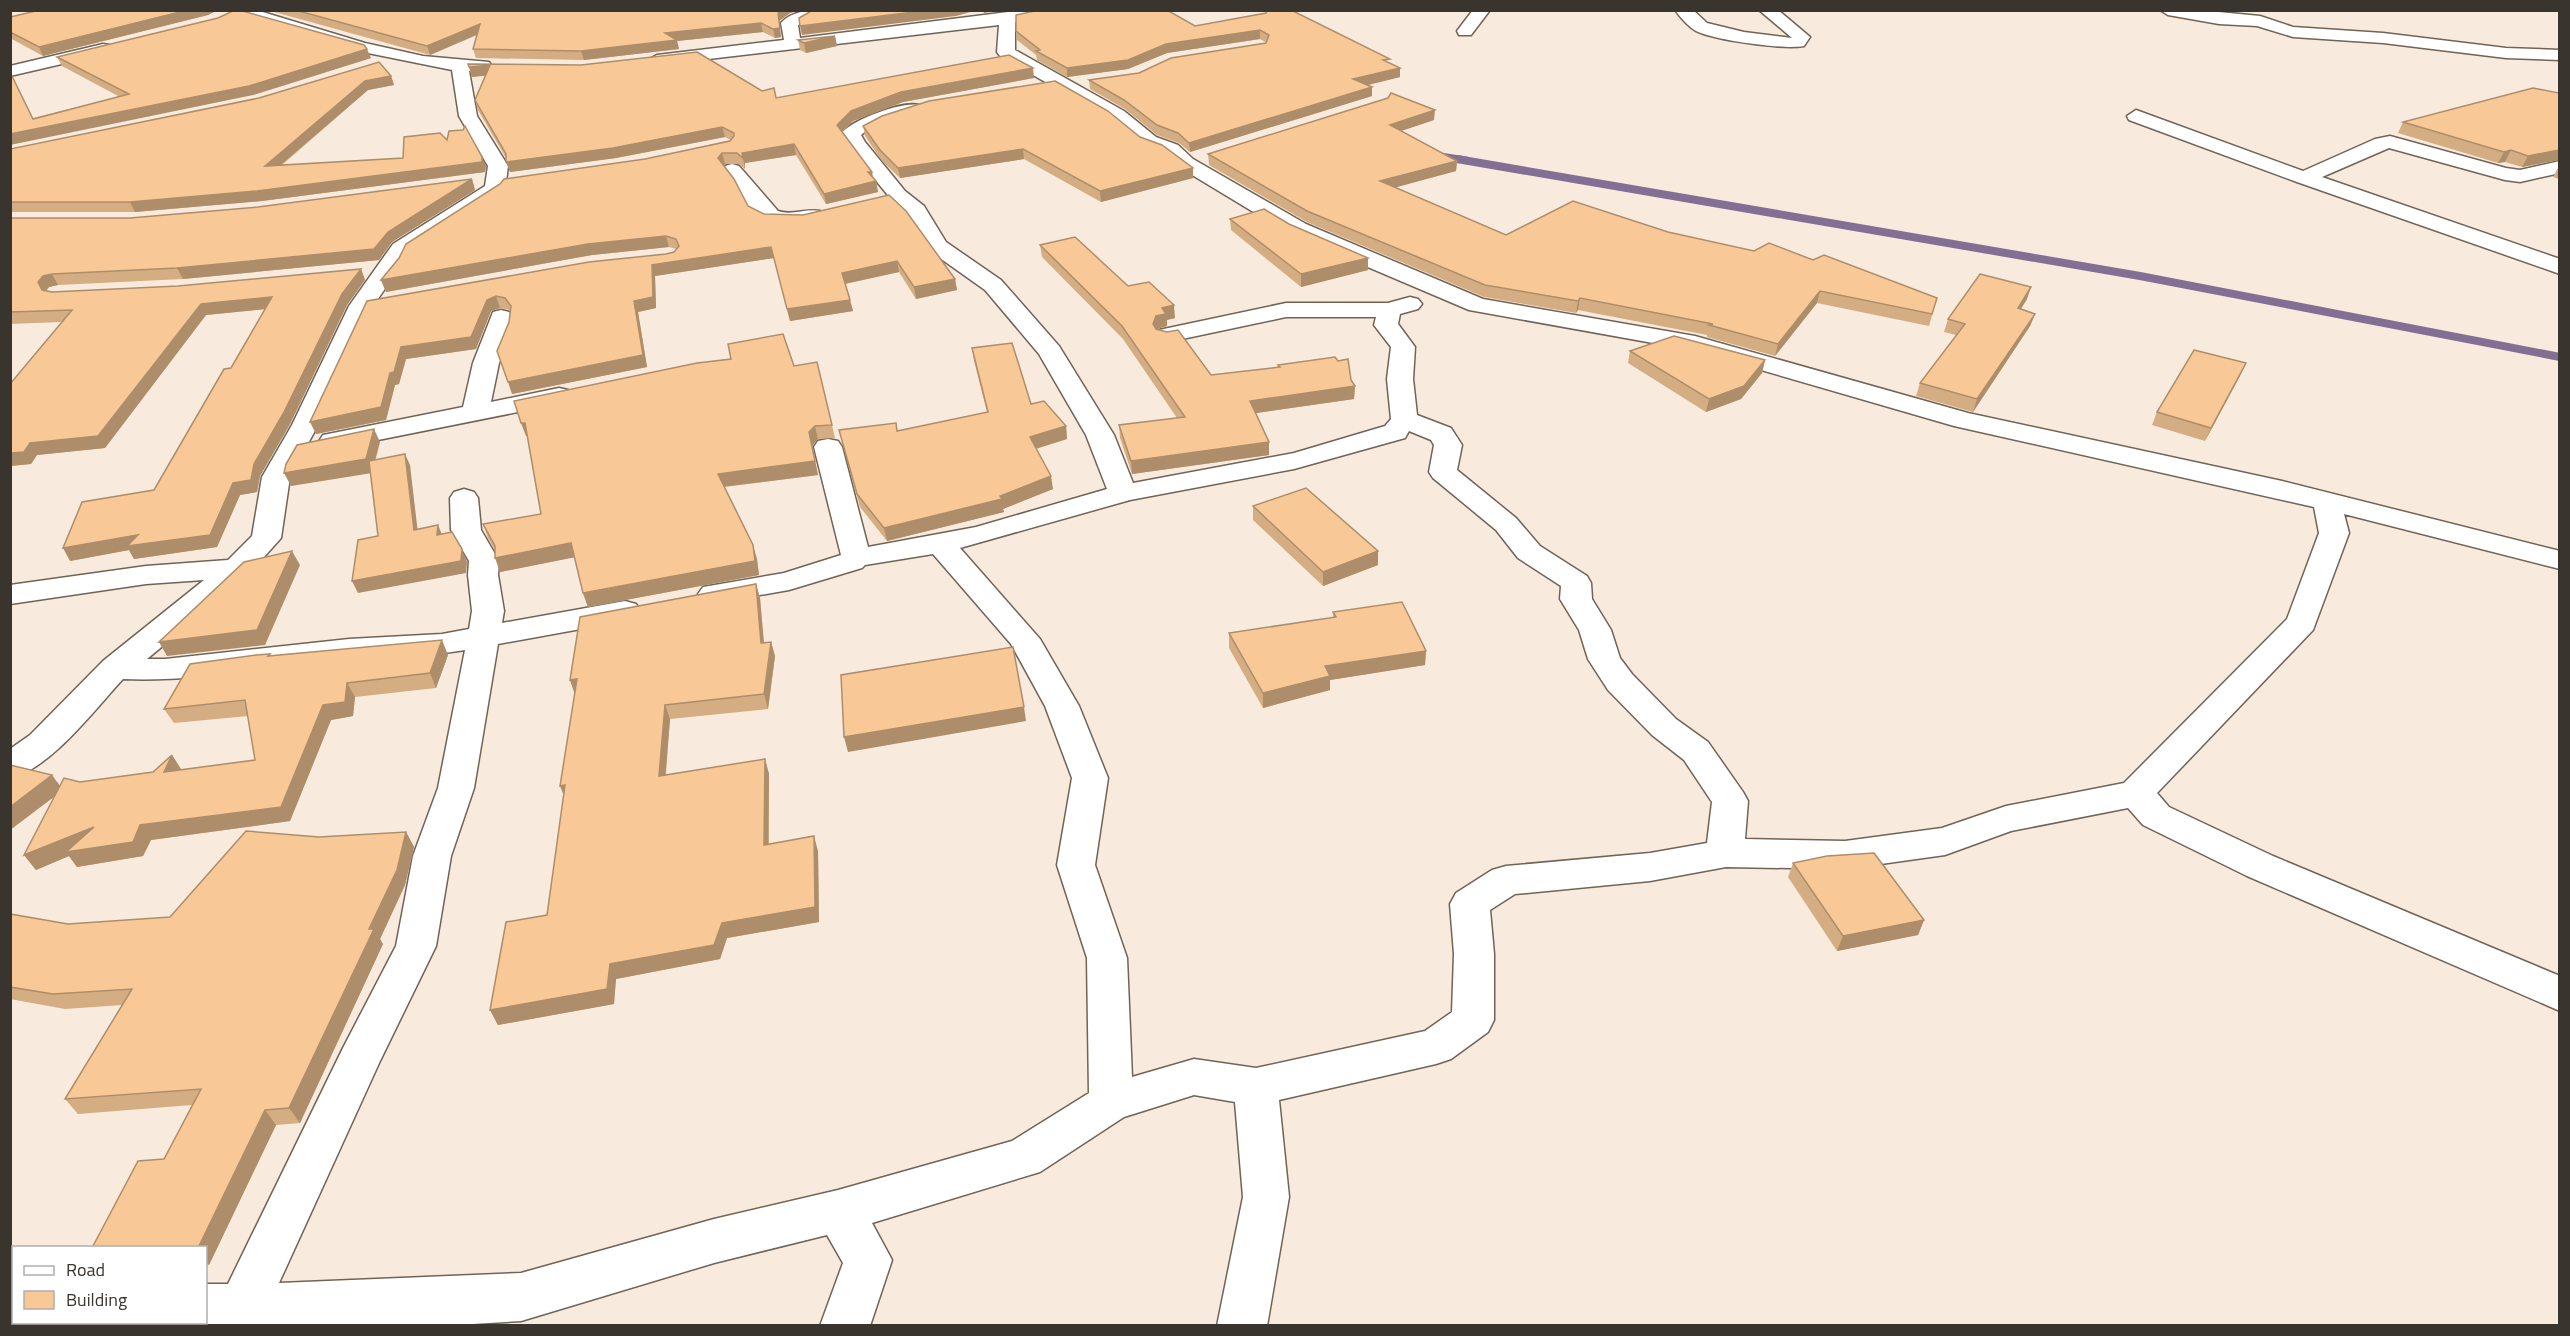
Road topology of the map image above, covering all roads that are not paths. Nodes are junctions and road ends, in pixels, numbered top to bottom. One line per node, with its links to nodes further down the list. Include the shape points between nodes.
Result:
1 (820, 10): 11 (street, via 789,23)
2 (1482, 10): 10 (street)
3 (1683, 10): 4 (street, via 1701,27 1788,44 1798,42 1802,37)
4 (1767, 10)
5 (2168, 10): 9 (street, via 2219,19)
6 (1046, 11): 8 (street)
7 (239, 12): 14 (street)
8 (1004, 16): 11 (street); 21 (street, via 1006,52)
9 (2261, 16): 13 (street, via 2275,28 2293,32)
10 (1465, 31)
11 (793, 43): 15 (street)
12 (124, 44): 19 (street)
13 (2559, 55)
14 (400, 56): 17 (street); 18 (street)
15 (642, 62)
16 (498, 66): 18 (street)
17 (373, 67)
18 (460, 67): 29 (street, via 468,116 498,166 495,189 401,249)
19 (10, 71)
20 (1099, 81): 21 (street)
21 (1061, 83): 22 (street); 32 (street, via 1117,115 1149,141 1197,160 1298,229)
22 (1019, 89)
23 (935, 105): 43 (street, via 860,126 851,134 889,197 916,211 938,246 993,285 1050,351 1100,435)
24 (2136, 116): 27 (street)
25 (2559, 167): 27 (street, via 2520,176 2505,174 2390,142)
26 (732, 170): 28 (street, via 747,185 760,211 776,218 805,218)
27 (2304, 178): 30 (street)
28 (832, 211)
29 (391, 267): 31 (street); 34 (street)
30 (2559, 267)
31 (358, 272)
32 (1443, 292): 35 (street); 45 (street, via 1477,305 1695,343 1964,420)
33 (395, 300): 34 (street)
34 (361, 306): 42 (street)
35 (1389, 310): 37 (street, via 1286,310); 40 (street, via 1386,325 1403,347 1400,379)
36 (501, 317): 39 (street)
37 (1168, 335)
38 (580, 392): 39 (street)
39 (475, 414): 42 (street)
40 (1404, 419): 43 (street, via 1395,432 1327,453); 55 (street, via 1441,434 1448,445 1443,472 1506,524 1529,552 1576,583 1576,599 1595,630 1604,659 1620,682 1664,727 1696,751 1730,801)
41 (828, 447): 47 (street)
42 (290, 450): 49 (street, via 276,477 266,538)
43 (1123, 493): 46 (street)
44 (464, 498): 51 (street, via 466,530 484,561 481,577 488,594 488,611)
45 (2327, 501): 48 (street); 54 (street, via 2334,533 2302,623)
46 (940, 544): 47 (street); 58 (street, via 1024,639 1062,706 1090,778 1076,865 1107,958)
47 (856, 557): 51 (street, via 851,562 789,581)
48 (2559, 560)
49 (237, 569): 50 (street, via 146,575); 52 (street)
50 (10, 595)
51 (483, 639): 52 (street, via 264,657 165,670); 60 (street, via 456,788 432,856 416,946)
52 (115, 668): 53 (street, via 42,743)
53 (10, 767)
54 (2136, 793): 55 (street, via 2006,819 1945,841 1845,855); 56 (street, via 2156,816 2260,866)
55 (1726, 853): 57 (street, via 1650,867 1506,880 1470,904 1473,1020 1436,1046)
56 (2559, 994)
57 (1256, 1087): 58 (street, via 1194,1077); 63 (street, via 1266,1197)
58 (1111, 1102): 59 (street, via 1024,1158)
59 (838, 1211): 61 (street, via 714,1241); 62 (street, via 868,1260)
60 (224, 1308): 61 (street)
61 (474, 1312)
62 (845, 1326)
63 (1242, 1326)

